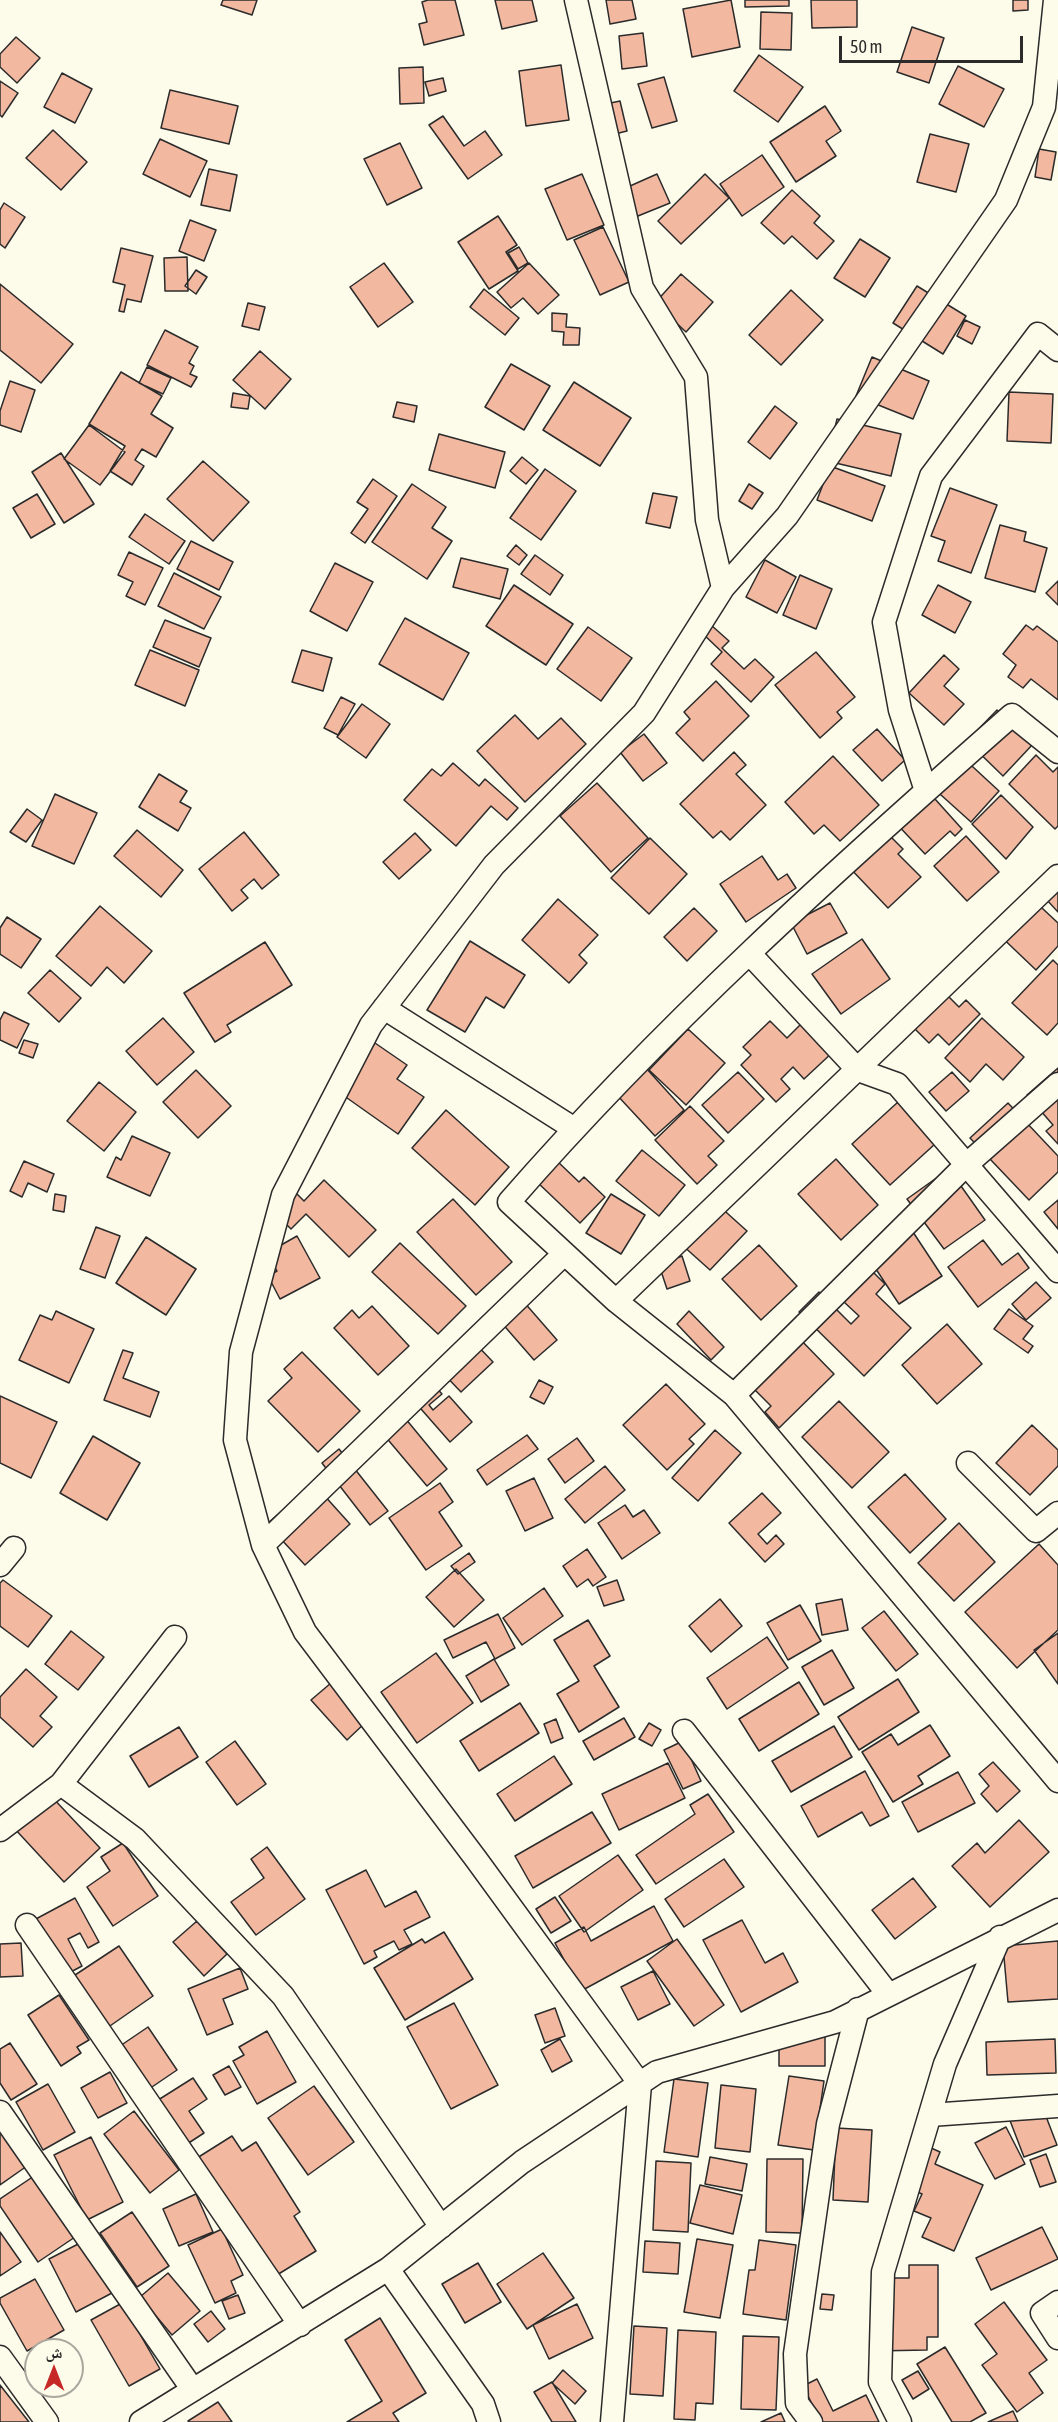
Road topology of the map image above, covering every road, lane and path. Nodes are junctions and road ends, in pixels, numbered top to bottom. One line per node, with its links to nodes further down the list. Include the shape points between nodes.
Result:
1 (576, 0): 4 (street, via 642,288 696,377 707,520)
2 (1055, 0): 4 (street, via 1044,107 1006,200 787,516)
3 (1058, 350): 6 (street, via 1038,334 932,476 884,622 900,710)
4 (723, 588): 9 (street, via 644,713 494,865)
5 (1058, 752): 6 (street, via 1012,715)
6 (926, 791): 8 (street)
7 (1058, 876): 10 (street)
8 (750, 954): 10 (street); 12 (street)
9 (384, 1008): 12 (street); 20 (street, via 371,1025 283,1195 241,1352 235,1440)
10 (858, 1070): 13 (street, via 897,1084); 16 (street)
11 (1058, 1084): 13 (street)
12 (573, 1128): 14 (street, via 509,1202)
13 (966, 1165): 15 (street); 17 (street)
14 (564, 1254): 16 (street); 20 (street)
15 (1058, 1271)
16 (616, 1301): 17 (street)
17 (734, 1395): 23 (street)
18 (968, 1463): 19 (street, via 1036,1531)
19 (1058, 1513)
20 (263, 1545): 31 (street, via 304,1632)
21 (176, 1637): 24 (street)
22 (684, 1731): 29 (street)
23 (1058, 1781)
24 (61, 1785): 25 (street); 35 (street, via 135,1839 283,1995)
25 (0, 1830)
26 (1058, 1910): 28 (street)
27 (27, 1925): 38 (street)
28 (1000, 1937): 29 (street); 34 (street, via 945,2064)
29 (888, 1994): 30 (street)
30 (858, 2009): 31 (street, via 835,2022 657,2072); 46 (street, via 828,2124 795,2354 797,2403)
31 (640, 2084): 35 (street, via 522,2162); 45 (street)
32 (1058, 2106): 34 (street)
33 (0, 2112): 41 (street)
34 (930, 2115): 47 (street, via 883,2272 880,2382)
35 (441, 2228): 36 (street)
36 (387, 2269): 38 (street); 44 (street, via 483,2404)
37 (1058, 2302): 39 (street, via 1042,2313)
38 (300, 2325): 41 (street)
39 (1058, 2338)
40 (0, 2357): 42 (street)
41 (193, 2390): 43 (street)
42 (47, 2422)
43 (141, 2422)
44 (489, 2422)
45 (612, 2422)
46 (811, 2422)
47 (900, 2422)

